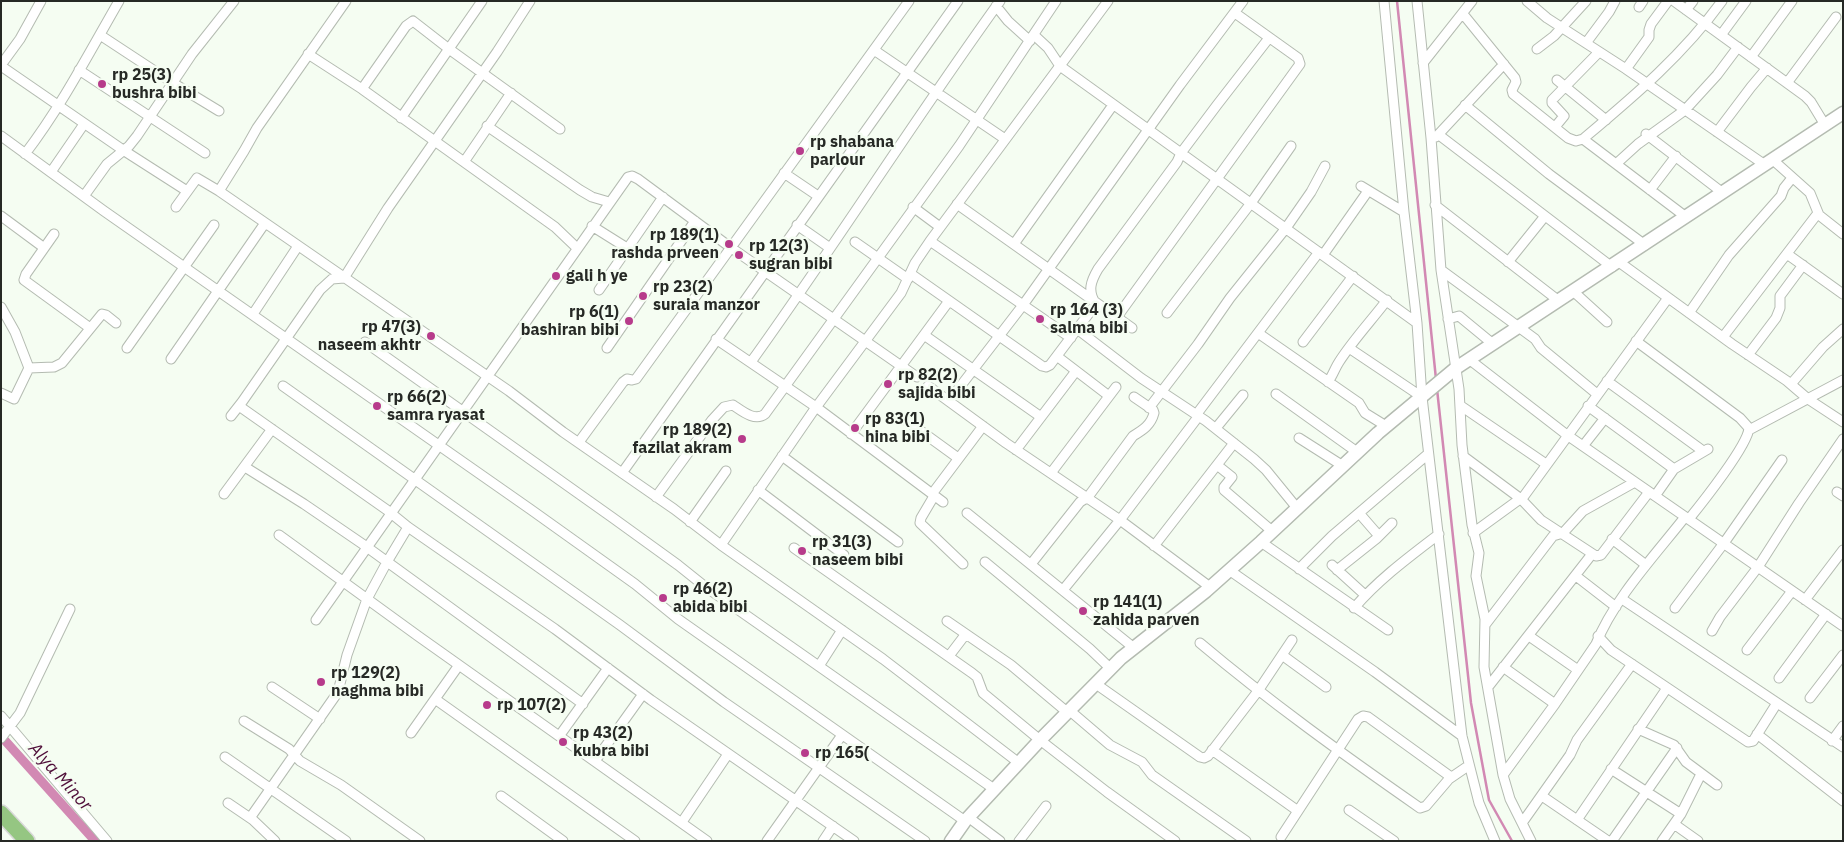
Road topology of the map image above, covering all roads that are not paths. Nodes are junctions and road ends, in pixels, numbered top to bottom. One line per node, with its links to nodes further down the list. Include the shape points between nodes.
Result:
1 (41, 1): 45 (street)
2 (119, 1): 31 (street)
3 (234, 1): 53 (street)
4 (346, 1): 41 (street)
5 (482, 1): 37 (street)
6 (530, 1): 51 (street)
7 (909, 1): 39 (street)
8 (958, 1): 50 (street)
9 (1056, 1): 33 (street)
10 (1108, 1): 46 (street)
11 (1243, 1): 26 (street)
12 (1384, 1): 110 (street)
13 (1417, 1): 43 (street)
14 (1472, 1): 27 (street)
15 (1527, 1): 30 (street)
16 (1586, 1): 30 (street)
17 (1615, 1): 35 (street)
18 (1668, 1): 48 (street, via 1651,24 1649,37)
19 (1674, 1): 25 (street)
20 (1693, 1): 25 (street)
21 (1722, 1): 29 (street)
22 (1746, 1): 32 (street)
23 (1792, 1): 42 (street)
24 (998, 4): 33 (street, via 1008,21); 58 (street)
25 (1686, 10): 29 (street)
26 (1235, 13): 34 (street); 75 (street)
27 (1463, 14): 43 (street); 44 (street)
28 (1836, 17): 54 (street)
29 (1705, 24): 32 (street); 55 (street)
30 (1563, 27): 35 (street); 38 (street)
31 (100, 35): 49 (street); 53 (street)
32 (1721, 35): 36 (street)
33 (1032, 38): 46 (street, via 1048,48); 68 (street)
34 (1270, 38): 86 (street); 95 (street, via 1298,58 1300,64)
35 (1586, 43): 40 (street)
36 (1738, 47): 42 (street); 63 (street)
37 (449, 49): 51 (street); 57 (street, via 411,21); 67 (street)
38 (1538, 49)
39 (874, 50): 50 (street); 94 (street)
40 (1599, 52): 48 (street); 56 (street)
41 (308, 54): 57 (street); 97 (street)
42 (1751, 57): 47 (street)
43 (1424, 63): 79 (street)
44 (1504, 64): 62 (street); 73 (street, via 1516,80 1512,94)
45 (1, 65): 61 (street)
46 (1060, 66): 60 (street); 81 (street)
47 (1767, 68): 54 (street); 76 (street)
48 (1626, 69): 55 (street)
49 (79, 70): 61 (street); 66 (street)
50 (907, 72): 58 (street); 102 (street)
51 (482, 73): 59 (street); 82 (street)
52 (1557, 80): 56 (street)
53 (173, 83): 64 (street); 66 (street)
54 (1787, 83): 71 (street, via 1811,102)
55 (1648, 85): 63 (street); 69 (street)
56 (1564, 86): 69 (street); 73 (street, via 1552,101 1564,116)
57 (362, 89): 67 (street)
58 (937, 92): 68 (street); 133 (street)
59 (510, 93): 72 (street); 74 (street)
60 (1114, 104): 75 (street); 126 (street)
61 (58, 105): 70 (street); 87 (street)
62 (1465, 106): 79 (street); 127 (street)
63 (1686, 110): 76 (street); 78 (street)
64 (219, 111)
65 (1843, 113): 71 (street)
66 (150, 118): 84 (street); 85 (street)
67 (401, 118): 82 (street)
68 (976, 119): 81 (street); 108 (street)
69 (1606, 120): 80 (street)
70 (84, 124): 84 (street); 93 (street)
71 (1825, 125): 90 (street)
72 (487, 126): 89 (street); 104 (street, via 580,190)
73 (1555, 127): 80 (street, via 1574,141)
74 (560, 129)
75 (1148, 129): 86 (street); 141 (street)
76 (1717, 132): 90 (street)
77 (1, 136): 87 (street)
78 (1648, 136): 88 (street); 91 (street)
79 (1435, 137): 107 (street); 113 (street)
80 (1583, 138): 91 (street)
81 (1005, 139): 106 (street)
82 (434, 141): 89 (street); 146 (street)
83 (1291, 146): 105 (street)
84 (123, 150): 99 (street); 101 (street, via 107,164)
85 (205, 153)
86 (1181, 153): 95 (street); 156 (street, via 1098,269 1090,287)
87 (24, 154): 93 (street)
88 (1676, 156): 98 (street); 100 (street)
89 (464, 162): 131 (street, via 555,227)
90 (1769, 162): 96 (street); 100 (street)
91 (1616, 164): 98 (street)
92 (1325, 166): 121 (street)
93 (51, 172): 101 (street)
94 (784, 173): 102 (street); 129 (street)
95 (1216, 178): 105 (street); 162 (street)
96 (1792, 178): 111 (street, via 1810,193); 160 (street, via 1781,196 1719,268)
97 (219, 190): 99 (street, via 198,178); 116 (street)
98 (1650, 190): 114 (street)
99 (187, 191): 109 (street)
100 (1723, 193): 114 (street)
101 (84, 196): 140 (street)
102 (818, 196): 118 (street)
103 (663, 197): 104 (street, via 630,176); 115 (street); 132 (street)
104 (609, 202): 119 (street)
105 (1251, 203): 121 (street); 159 (street)
106 (957, 204): 120 (street); 126 (street)
107 (1435, 205): 137 (street); 143 (street)
108 (913, 207): 120 (street); 136 (street)
109 (176, 208)
110 (1404, 212): 134 (street, via 1364,188); 167 (street)
111 (1818, 213): 123 (street); 135 (street)
112 (1, 216): 130 (street)
113 (1545, 216): 137 (street); 138 (street)
114 (1686, 217): 127 (street)
115 (695, 221): 129 (street); 186 (street)
116 (266, 223): 128 (street); 147 (street)
117 (214, 225): 140 (street)
118 (797, 225): 133 (street); 142 (street)
119 (592, 226): 131 (street); 132 (street)
120 (940, 227): 124 (street)
121 (1286, 228): 134 (street); 209 (street)
122 (54, 234): 130 (street)
123 (1843, 234)
124 (930, 241): 145 (street); 157 (street)
125 (855, 242): 136 (street)
126 (1014, 244): 141 (street)
127 (1644, 245): 138 (street)
128 (298, 246): 146 (street); 161 (street)
129 (730, 247): 142 (street); 241 (street, via 636,378 623,382)
130 (43, 248): 168 (street, via 24,280)
131 (577, 248): 198 (street)
132 (627, 248): 148 (street)
133 (830, 248): 150 (street)
134 (1321, 253): 144 (street); 173 (street)
135 (1787, 254): 139 (street); 176 (street)
136 (878, 257): 145 (street); 163 (street)
137 (1508, 262): 155 (street)
138 (1615, 265): 149 (street); 152 (street)
139 (1803, 266): 151 (street); 188 (street, via 1780,296 1776,318)
140 (185, 267): 147 (street); 185 (street)
141 (1048, 268): 156 (street); 157 (street)
142 (765, 270): 150 (street); 179 (street)
143 (1441, 270): 164 (street); 170 (street)
144 (1353, 276): 153 (street); 183 (street)
145 (909, 277): 154 (street); 180 (street)
146 (344, 278): 177 (street, via 332,279 323,286); 198 (street)
147 (219, 290): 161 (street); 190 (street)
148 (598, 290)
149 (1574, 292): 155 (street); 165 (street)
150 (800, 294): 163 (street); 192 (street)
151 (1843, 294)
152 (1668, 298): 160 (street); 181 (street)
153 (1387, 300): 167 (street); 187 (street)
154 (949, 301): 174 (street); 175 (street)
155 (1559, 301): 170 (street)
156 (1096, 304): 162 (street); 171 (street)
157 (1023, 305): 175 (street); 178 (street)
158 (1, 307): 194 (street)
159 (1167, 313)
160 (1688, 313): 176 (street)
161 (253, 314): 177 (street)
162 (1117, 317): 169 (street)
163 (834, 319): 180 (street); 206 (street)
164 (1448, 319): 184 (street, via 1459,316); 196 (street)
165 (1607, 322)
166 (116, 323): 168 (street, via 102,314)
167 (1416, 323): 217 (street)
168 (90, 328): 194 (street, via 62,363 54,367)
169 (1132, 328)
170 (1518, 328): 184 (street); 213 (street)
171 (1077, 329): 178 (street); 209 (street)
172 (1843, 329): 203 (street)
173 (1258, 333): 202 (street); 227 (street)
174 (924, 335): 193 (street); 195 (street)
175 (999, 336): 189 (street, via 1044,367); 195 (street)
176 (1723, 337): 188 (street)
177 (287, 338): 220 (street); 243 (street)
178 (1071, 338): 189 (street)
179 (716, 339): 192 (street); 258 (street)
180 (865, 341): 193 (street); 223 (street)
181 (1636, 341): 201 (street); 236 (street, via 1740,418)
182 (365, 342): 225 (street)
183 (1303, 342)
184 (1493, 344): 191 (street)
185 (127, 348)
186 (607, 348)
187 (1348, 348): 202 (street); 217 (street)
188 (1748, 355): 203 (street)
189 (1058, 356): 197 (street)
190 (171, 359)
191 (1470, 360): 196 (street); 238 (street)
192 (751, 362): 206 (street)
193 (901, 366): 199 (street); 237 (street)
194 (29, 368): 211 (street)
195 (974, 370): 219 (street); 228 (street)
196 (1454, 370): 217 (street); 221 (street)
197 (1076, 371): 215 (street); 228 (street)
198 (488, 376): 225 (street); 241 (street)
199 (917, 377)
200 (1843, 380): 218 (street)
201 (1607, 381): 213 (street); 256 (street, via 1706,450)
202 (1328, 382): 233 (street)
203 (1791, 384): 218 (street)
204 (1, 386): 211 (street)
205 (283, 386): 260 (street)
206 (785, 386): 223 (street); 266 (street, via 762,417 750,416 733,405 724,407)
207 (928, 386): 219 (street)
208 (1116, 387): 215 (street)
209 (1161, 391): 224 (street); 227 (street)
210 (1, 393): 211 (street, via 14,399)
211 (17, 394)
212 (1276, 394): 246 (street)
213 (1597, 394): 222 (street)
214 (1243, 395): 234 (street)
215 (1109, 396): 259 (street)
216 (1134, 397): 224 (street)
217 (1422, 397): 233 (street); 247 (street)
218 (1808, 399): 231 (street); 236 (street)
219 (949, 401): 232 (street)
220 (239, 406): 226 (street); 235 (street)
221 (1461, 406): 249 (street); 252 (street)
222 (1588, 406): 229 (street); 238 (street)
223 (816, 407): 237 (street); 248 (street)
224 (1149, 408): 267 (street, via 1154,413 1147,426 1133,436)
225 (462, 412): 243 (street); 337 (street)
226 (231, 416)
227 (1197, 416): 234 (street); 275 (street)
228 (1041, 417): 245 (street)
229 (1605, 418): 244 (street); 256 (street)
230 (907, 421): 250 (street)
231 (1843, 422)
232 (983, 426): 245 (street); 250 (street)
233 (1386, 426): 246 (street)
234 (1216, 428): 242 (street)
235 (272, 429): 255 (street); 271 (street)
236 (1749, 430): 274 (street, via 1732,460)
237 (851, 434): 265 (street)
238 (1567, 435): 244 (street); 252 (street)
239 (1299, 438): 254 (street)
240 (1843, 439): 301 (street)
241 (579, 442): 258 (street)
242 (1234, 443): 253 (street); 270 (street, via 1266,470)
243 (439, 445): 260 (street); 365 (street)
244 (1583, 446): 261 (street)
245 (1016, 450): 259 (street)
246 (1358, 452): 254 (street)
247 (1428, 454): 273 (street); 281 (street)
248 (782, 456): 262 (street); 286 (street)
249 (1464, 456): 268 (street); 280 (street)
250 (958, 458): 265 (street)
251 (1782, 460): 288 (street)
252 (1546, 464): 268 (street)
253 (1217, 466): 279 (street, via 1232,477 1224,490); 290 (street)
254 (1343, 466): 270 (street)
255 (245, 467): 263 (street); 291 (street)
256 (1674, 469): 264 (street)
257 (726, 471): 276 (street)
258 (622, 472): 266 (street)
259 (1051, 473): 267 (street)
260 (415, 479): 271 (street); 380 (street)
261 (1636, 482): 264 (street); 282 (street, via 1583,511)
262 (758, 490): 289 (street); 295 (street)
263 (224, 494)
264 (1652, 494): 274 (street); 285 (street)
265 (933, 495): 269 (street); 298 (street, via 920,523)
266 (656, 497): 276 (street)
267 (1088, 497): 275 (street); 299 (street, via 1080,502)
268 (1521, 499): 280 (street); 282 (street, via 1541,520)
269 (943, 502)
270 (1298, 508): 279 (street)
271 (391, 513): 278 (street); 291 (street)
272 (967, 513): 299 (street)
273 (1359, 513): 284 (street); 302 (street)
274 (1687, 518): 288 (street); 300 (street)
275 (1120, 520): 290 (street); 307 (street)
276 (690, 522): 289 (street)
277 (1392, 523): 284 (street)
278 (408, 527): 296 (street); 338 (street)
279 (1272, 531): 287 (street)
280 (1473, 533): 321 (street, via 1479,553 1476,576)
281 (1439, 534): 309 (street); 366 (street)
282 (1561, 534): 294 (street); 321 (street, via 1554,536)
283 (279, 535): 305 (street)
284 (1379, 536): 309 (street, via 1335,567)
285 (1612, 539): 294 (street, via 1601,555); 300 (street)
286 (898, 542)
287 (1261, 542): 302 (street); 303 (street)
288 (1724, 543): 301 (street); 315 (street)
289 (721, 545): 322 (street)
290 (1154, 546): 306 (street)
291 (367, 547): 296 (street); 305 (street)
292 (794, 548): 334 (street)
293 (1843, 550): 312 (street)
294 (1592, 554): 304 (street)
295 (844, 555)
296 (387, 562): 310 (street); 353 (street)
297 (985, 562): 339 (street)
298 (963, 564)
299 (1031, 564): 307 (street)
300 (1646, 566): 311 (street)
301 (1758, 567): 308 (street); 324 (street)
302 (1299, 569): 314 (street)
303 (1229, 570): 306 (street); 366 (street)
304 (1576, 576): 313 (street); 326 (street)
305 (342, 582): 310 (street); 318 (street)
306 (1210, 587): 330 (street)
307 (1063, 590): 330 (street)
308 (1792, 591): 312 (street); 331 (street)
309 (1365, 595): 314 (street)
310 (367, 599): 336 (street); 357 (street, via 338,692)
311 (1622, 599): 313 (street); 352 (street)
312 (1806, 600): 317 (street)
313 (1616, 607): 327 (street)
314 (1354, 608): 323 (street)
315 (1674, 608)
316 (70, 609): 360 (street)
317 (1826, 614): 320 (street); 342 (street)
318 (316, 620)
319 (947, 621): 325 (street)
320 (1842, 624)
321 (1485, 625): 346 (street, via 1484,658)
322 (842, 630): 337 (street); 378 (street)
323 (1388, 630)
324 (1712, 631)
325 (966, 635): 334 (street); 355 (street)
326 (1529, 636): 340 (street); 341 (street)
327 (1598, 636): 335 (street, via 1611,650); 341 (street)
328 (1292, 640): 332 (street)
329 (1200, 643): 348 (street)
330 (1134, 648): 339 (street)
331 (1747, 650)
332 (1282, 655): 345 (street); 348 (street)
333 (1843, 655): 350 (street)
334 (949, 656): 368 (street, via 977,677 986,696)
335 (1632, 664): 347 (street); 390 (street, via 1577,740)
336 (459, 665): 351 (street); 364 (street)
337 (819, 666): 387 (street)
338 (608, 668): 349 (street); 353 (street)
339 (1111, 668): 343 (street)
340 (1503, 668): 346 (street); 354 (street)
341 (1578, 670): 354 (street)
342 (1779, 678)
343 (1096, 684): 355 (street); 372 (street, via 1200,757 1206,758)
344 (272, 687): 357 (street)
345 (1326, 687)
346 (1488, 688): 383 (street)
347 (1667, 688): 361 (street); 363 (street, via 1746,741 1752,742)
348 (1258, 691): 372 (street); 373 (street)
349 (642, 694): 374 (street); 377 (street)
350 (1810, 698)
351 (435, 699): 362 (street); 414 (street)
352 (1777, 703): 363 (street); 369 (street)
353 (583, 704): 364 (street)
354 (1555, 704): 383 (street)
355 (1068, 711): 368 (street); 424 (street, via 1110,745 1142,762 1157,779)
356 (1, 716): 360 (street)
357 (320, 719): 375 (street)
358 (244, 721): 375 (street)
359 (1843, 726): 369 (street)
360 (11, 727): 367 (street); 409 (street)
361 (1638, 730): 371 (street, via 1668,741); 381 (street)
362 (411, 733)
363 (1757, 734): 392 (street)
364 (560, 735): 377 (street)
365 (842, 735): 380 (street); 400 (street)
366 (1462, 736): 379 (street)
367 (1, 738)
368 (1040, 740): 378 (street); 423 (street)
369 (1832, 741): 370 (street)
370 (1843, 747)
371 (1677, 748): 382 (street, via 1686,762); 388 (street)
372 (1212, 750): 396 (street)
373 (1337, 750): 384 (street, via 1421,808); 384 (street, via 1358,719 1365,716); 396 (street)
374 (728, 754): 391 (street); 402 (street)
375 (295, 755): 386 (street); 412 (street)
376 (225, 757): 386 (street)
377 (595, 761): 402 (street)
378 (1019, 762): 387 (street)
379 (1468, 766): 384 (street); 407 (street)
380 (820, 768): 391 (street); 419 (street)
381 (1611, 769): 388 (street); 401 (street)
382 (1701, 774): 385 (street); 398 (street)
383 (1503, 775): 403 (street)
384 (1451, 777)
385 (1717, 785)
386 (271, 788): 399 (street); 411 (street)
387 (994, 789): 400 (street)
388 (1646, 791): 398 (street); 428 (street)
389 (501, 796): 413 (street)
390 (1542, 796): 401 (street); 403 (street)
391 (795, 800): 405 (street); 416 (street)
392 (1843, 801)
393 (228, 802): 399 (street)
394 (1046, 806): 422 (street)
395 (1349, 810): 425 (street)
396 (1298, 811): 406 (street)
397 (1, 814): 408 (highway)
398 (1681, 814): 404 (street)
399 (250, 818): 410 (street)
400 (967, 819): 420 (street); 421 (street)
401 (1577, 820): 427 (street)
402 (682, 822): 415 (street)
403 (1522, 823): 426 (street)
404 (1674, 824): 429 (street); 430 (street)
405 (833, 826): 417 (street); 418 (street)
406 (1281, 837)
407 (1492, 839)
408 (27, 841)
409 (107, 841)
410 (275, 841)
411 (346, 841)
412 (420, 841)
413 (563, 841)
414 (635, 841)
415 (708, 841)
416 (767, 841)
417 (823, 841)
418 (854, 841)
419 (925, 841)
420 (951, 841)
421 (1000, 841)
422 (1020, 841)
423 (1175, 841)
424 (1246, 841)
425 (1394, 841)
426 (1531, 841)
427 (1608, 841)
428 (1612, 841)
429 (1662, 841)
430 (1698, 841)

